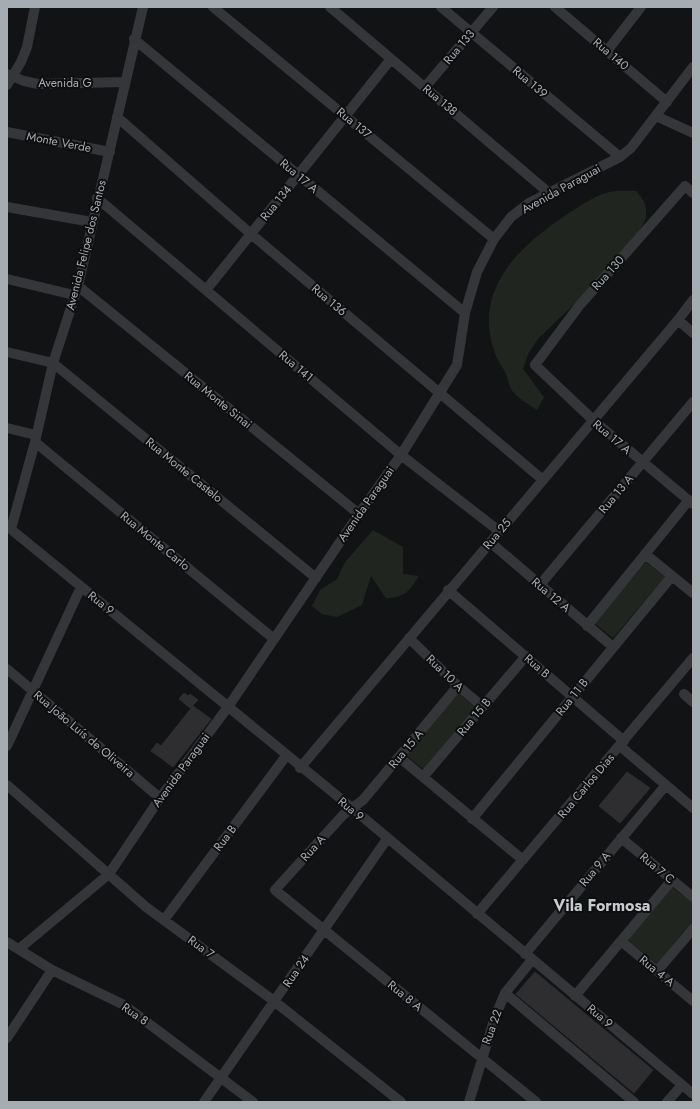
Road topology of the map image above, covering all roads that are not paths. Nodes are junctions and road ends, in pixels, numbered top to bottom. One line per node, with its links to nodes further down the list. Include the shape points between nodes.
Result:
1 (35, 7): 14 (street, via 27,47 21,62)
2 (143, 7): 10 (street, Avenida Felipe dos Santos)
3 (213, 7): 18 (street, Rua 137)
4 (330, 7): 12 (street, Rua 138)
5 (440, 7): 9 (street, Rua 139)
6 (493, 7): 9 (street, Rua 133)
7 (555, 7): 11 (street, Rua 140)
8 (642, 7): 11 (street)
9 (471, 33): 16 (street, Rua 133); 24 (street, Rua 139)
10 (134, 39): 15 (street, Avenida Felipe dos Santos); 25 (street, Rua 17 A)
11 (607, 51): 17 (street, Rua 140)
12 (391, 59): 16 (street, Rua 138); 18 (street, Rua 134)
13 (693, 67): 17 (street, Avenida Paraguai)
14 (9, 79): 15 (street, Avenida G, via 38,84)
15 (125, 82): 20 (street, Avenida Felipe dos Santos)
16 (425, 87): 27 (street, Rua 138)
17 (667, 102): 19 (street, Avenida Paraguai)
18 (345, 116): 25 (street, Rua 134); 32 (street, Rua 137)
19 (656, 116): 22 (street); 24 (street, Avenida Paraguai)
20 (117, 117): 23 (street, Avenida Felipe dos Santos); 31 (street, Rua 136)
21 (7, 132): 23 (street, Monte Verde)
22 (693, 133)
23 (110, 152): 28 (street, Avenida Felipe dos Santos)
24 (620, 157): 27 (street, Avenida Paraguai)
25 (298, 175): 31 (street, Rua 134); 37 (street, Rua 17 A)
26 (689, 189): 42 (street, Rua 130, via 579,306)
27 (549, 193): 32 (street, Avenida Paraguai, via 529,203 511,217)
28 (97, 198): 30 (street, Avenida Felipe dos Santos); 35 (street, Rua 141)
29 (7, 206): 30 (street)
30 (92, 222): 34 (street, Avenida Felipe dos Santos)
31 (251, 234): 35 (street, Rua 134); 43 (street, Rua 136)
32 (494, 239): 37 (street, Avenida Paraguai, via 477,272)
33 (7, 279): 34 (street)
34 (76, 290): 41 (street, Avenida Felipe dos Santos); 52 (street, Rua Monte Sinai)
35 (206, 290): 48 (street, Rua 141)
36 (693, 300): 38 (street, Rua 25)
37 (465, 313): 43 (street, Avenida Paraguai, via 457,365)
38 (678, 320): 39 (street); 45 (street, Rua 25)
39 (693, 333)
40 (7, 352): 41 (street)
41 (53, 363): 47 (street, Avenida Felipe dos Santos); 58 (street, Rua Monte Castelo)
42 (535, 365): 45 (street, Rua 17 A)
43 (440, 394): 48 (street, Avenida Paraguai); 50 (street, Rua 136)
44 (693, 402): 49 (street, Rua 13 A)
45 (593, 420): 49 (street, Rua 17 A); 50 (street, Rua 25)
46 (7, 428): 47 (street, Rua Monte Carlo)
47 (35, 439): 53 (street, Avenida Felipe dos Santos); 65 (street, Rua Monte Carlo)
48 (401, 455): 52 (street, Avenida Paraguai); 54 (street, Rua 141)
49 (643, 462): 51 (street, Rua 17 A); 59 (street, Rua 13 A)
50 (543, 480): 54 (street, Rua 25)
51 (691, 502): 56 (street)
52 (359, 514): 58 (street, Avenida Paraguai)
53 (9, 528): 60 (street, Rua 9)
54 (499, 531): 55 (street, Rua 25)
55 (490, 542): 59 (street, Rua 12 A); 61 (street, Rua 25)
56 (645, 554): 57 (street); 63 (street)
57 (672, 576): 62 (street); 66 (street, Rua 11 B)
58 (316, 578): 65 (street, Avenida Paraguai)
59 (539, 586): 63 (street, Rua 12 A)
60 (81, 588): 71 (street); 75 (street, Rua 9)
61 (448, 590): 64 (street, Rua 25); 67 (street, Rua B)
62 (693, 593)
63 (587, 626): 66 (street, Rua 12 A)
64 (409, 638): 70 (street, Rua 10 A); 82 (street, Rua 25)
65 (274, 639): 75 (street, Avenida Paraguai)
66 (613, 647): 73 (street, Rua 11 B)
67 (526, 656): 73 (street, Rua B); 76 (street, Rua 15 B)
68 (693, 658): 78 (street, Rua Carlos Dias)
69 (7, 669): 71 (street, Rua João Luís de Oliveira)
70 (458, 686): 76 (street, Rua 10 A); 81 (street, Rua 15 A)
71 (33, 691): 77 (street); 86 (street, Rua João Luís de Oliveira)
72 (684, 694): 74 (street)
73 (573, 696): 78 (street, Rua B); 89 (street, Rua 11 B)
74 (693, 702)
75 (228, 707): 80 (street, Rua 9); 86 (street, Avenida Paraguai)
76 (483, 707): 83 (street, Rua 15 B)
77 (10, 733): 79 (street)
78 (622, 744): 84 (street, Rua B); 92 (street, Rua Carlos Dias)
79 (7, 746)
80 (286, 756): 82 (street, Rua 9); 98 (street, Rua B)
81 (399, 758): 83 (street); 87 (street, Rua 15 A, via 363,800)
82 (300, 768): 87 (street, Rua 9)
83 (423, 777): 89 (street)
84 (666, 784): 88 (street, Rua B); 90 (street, Rua 9 A)
85 (7, 785): 93 (street, Rua 7)
86 (160, 798): 93 (street, Avenida Paraguai)
87 (352, 808): 91 (street, Rua 9); 95 (street, Rua A)
88 (693, 808)
89 (472, 819): 92 (street)
90 (621, 838): 94 (street, Rua 7 C); 104 (street, Rua 9 A)
91 (387, 839): 97 (street, Rua 9); 100 (street, Rua 24)
92 (523, 860): 97 (street, Rua Carlos Dias)
93 (110, 874): 98 (street, Rua 7); 103 (street, Avenida Paraguai)
94 (672, 880): 96 (street, Rua 7 C); 101 (street)
95 (275, 890): 100 (street, Rua 8 A)
96 (693, 897)
97 (477, 914): 104 (street, Rua 9)
98 (164, 920): 109 (street, Rua 7)
99 (693, 929): 106 (street)
100 (324, 930): 109 (street, Rua 24); 112 (street, Rua 8 A)
101 (621, 941): 106 (street, Rua 4 A); 108 (street)
102 (7, 942): 103 (street, Rua 8)
103 (19, 949): 105 (street, Rua 8)
104 (529, 957): 107 (street, Rua 22); 108 (street, Rua 9)
105 (52, 970): 111 (street); 113 (street, Rua 8, via 124,1005)
106 (657, 971): 110 (street, Rua 4 A)
107 (505, 993): 112 (street, Rua 22); 121 (street)
108 (576, 996): 114 (street, Rua 9)
109 (274, 1001): 113 (street, Rua 24); 118 (street, Rua 7)
110 (693, 1001)
111 (7, 1038)
112 (482, 1058): 119 (street, Rua 22); 120 (street, Rua 8 A)
113 (222, 1077): 116 (street, Rua 24); 117 (street, Rua 8)
114 (682, 1085): 115 (street, Rua 9); 122 (street)
115 (693, 1095): 123 (street)
116 (204, 1102)
117 (253, 1102)
118 (401, 1102)
119 (469, 1102)
120 (536, 1102)
121 (634, 1102)
122 (667, 1102)
123 (688, 1102)

